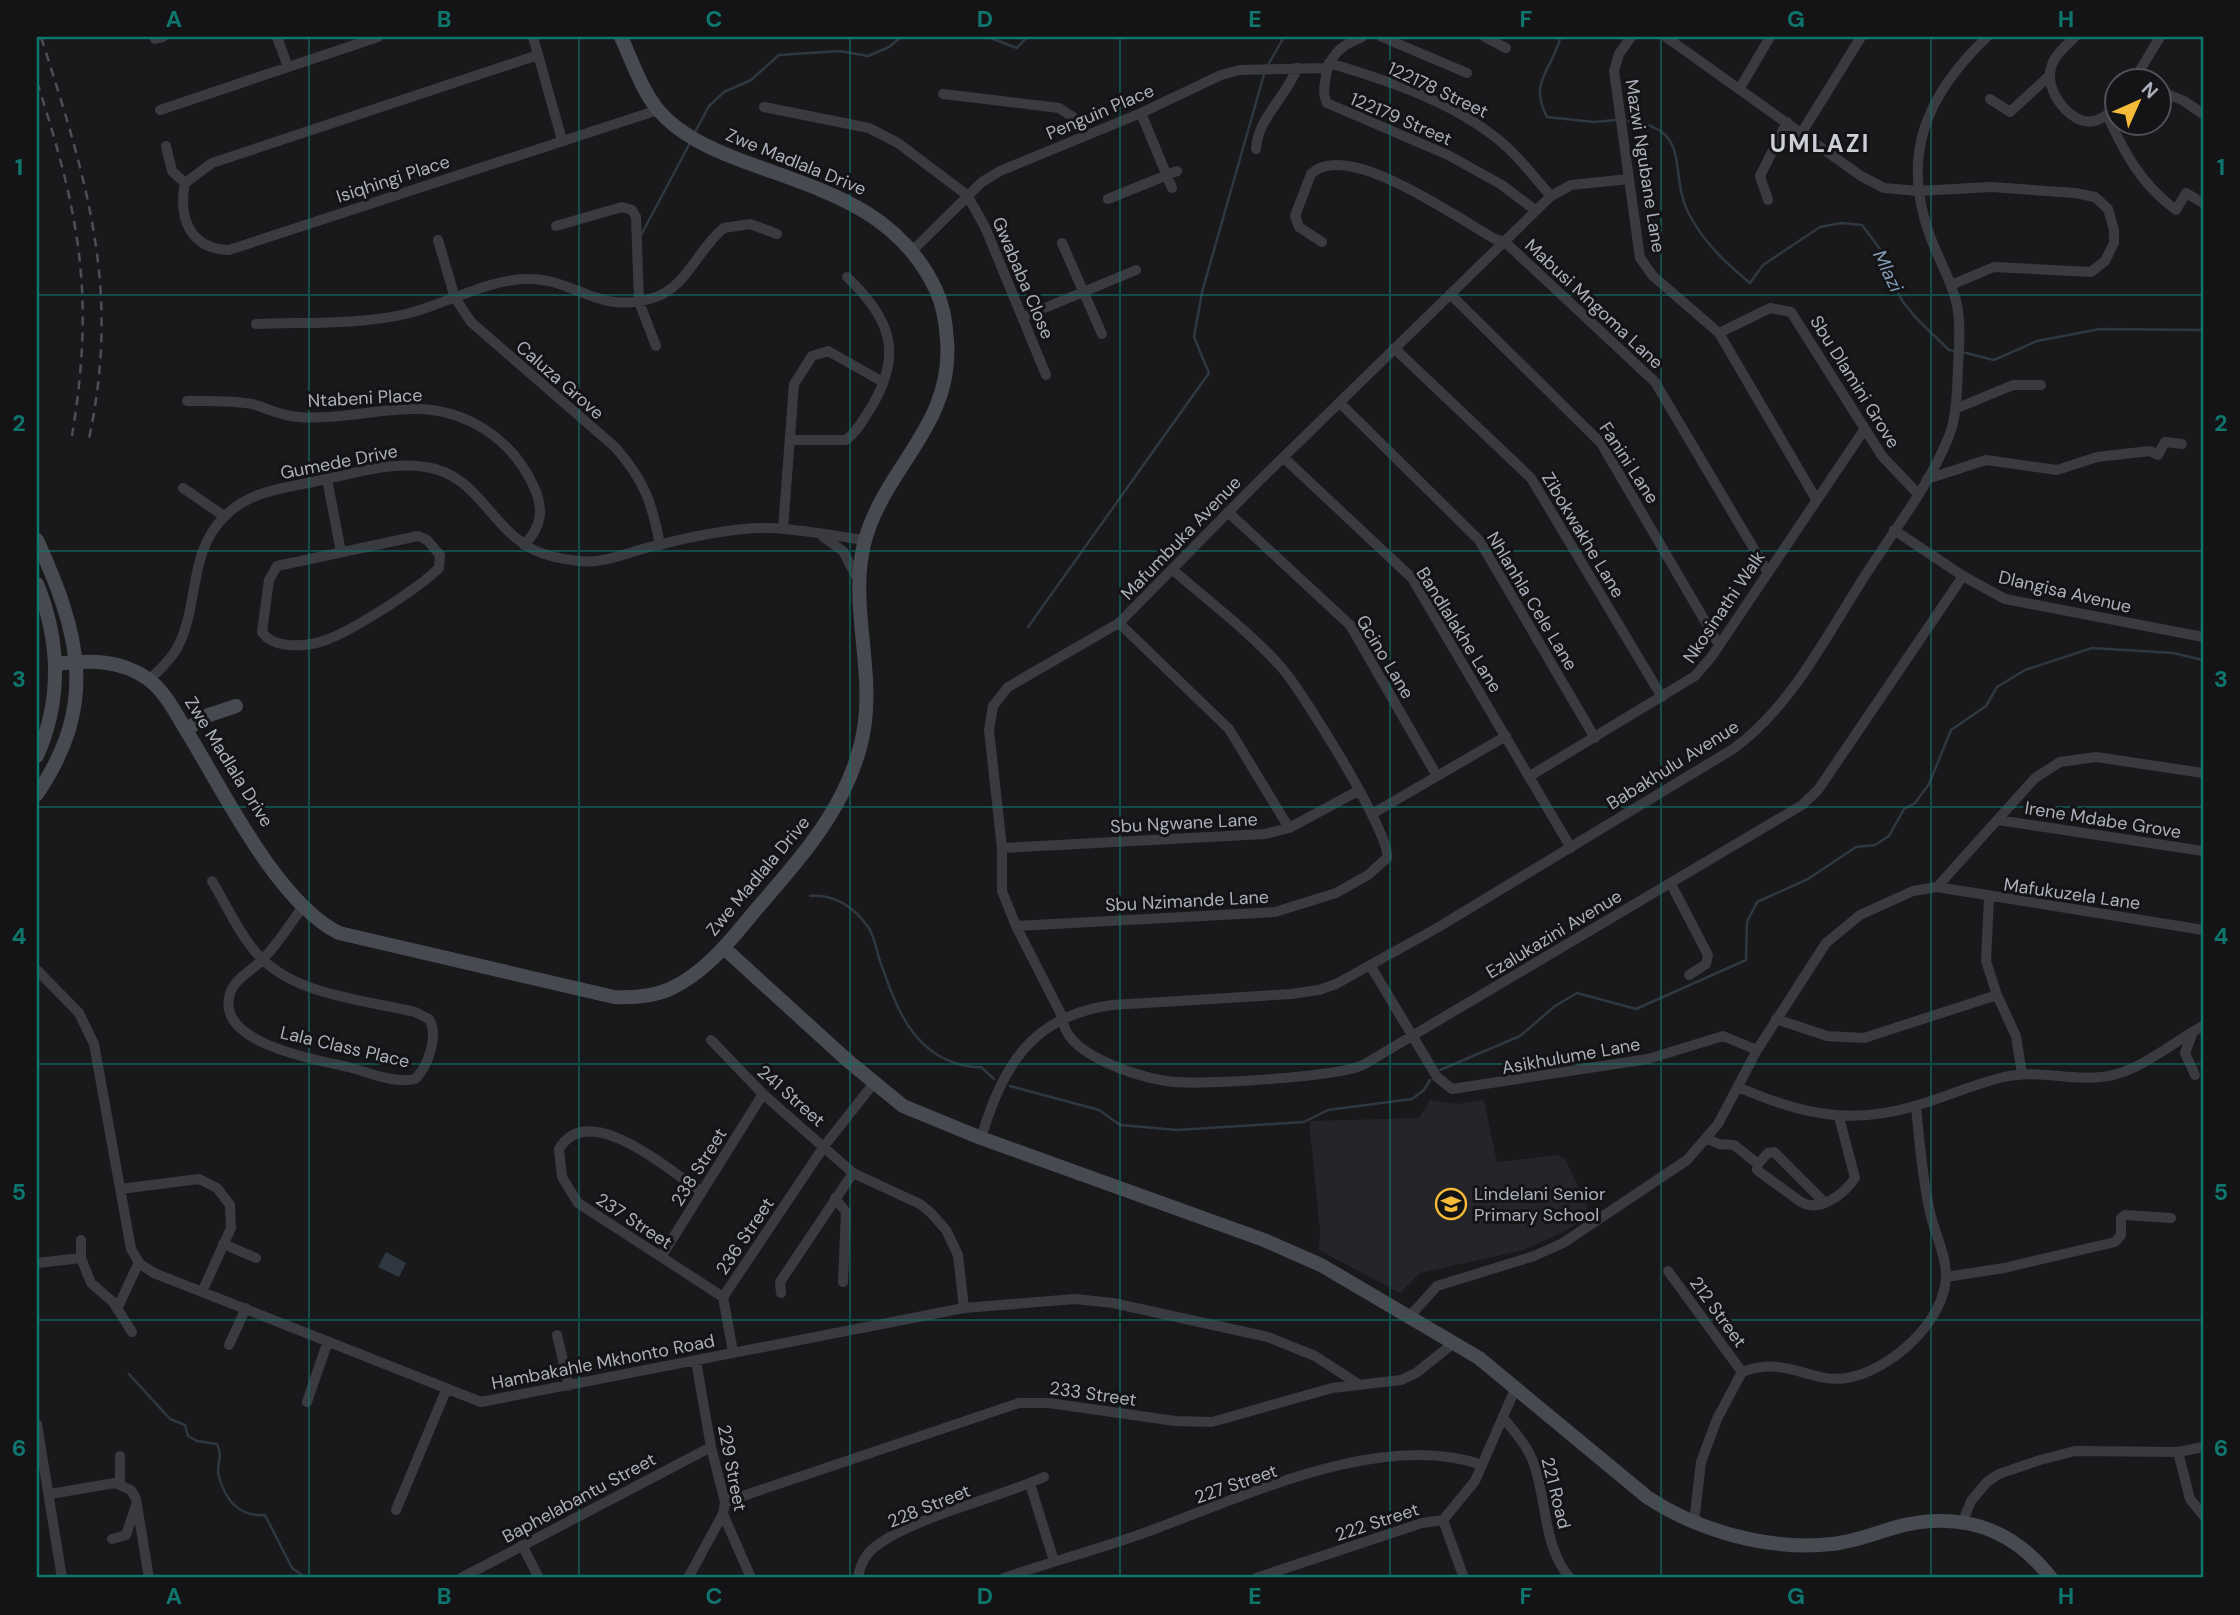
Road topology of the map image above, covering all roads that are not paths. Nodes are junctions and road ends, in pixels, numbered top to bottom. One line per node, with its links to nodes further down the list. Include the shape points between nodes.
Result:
1 (277, 37): 19 (street)
2 (379, 37): 19 (street)
3 (533, 37): 16 (street)
4 (621, 37): 29 (street, Zwe Madlala Drive)
5 (1362, 37): 17 (street, via 1341,46)
6 (1382, 37): 21 (street)
7 (1485, 37): 15 (street)
8 (1631, 37): 41 (street, Mazwi Ngubane Lane, via 1614,71)
9 (1666, 37): 23 (street)
10 (1770, 37): 23 (street)
11 (1861, 37): 34 (street)
12 (1986, 37): 44 (street, Babakhulu Avenue, via 1950,75 1931,110 1922,131)
13 (2075, 37): 22 (street, via 2057,55)
14 (2160, 37): 18 (street)
15 (1506, 48)
16 (538, 55): 37 (street); 42 (street, via 212,163)
17 (1328, 66): 20 (street, Penguin Place); 46 (street, 122178 Street, via 1385,81 1475,123 1506,146); 50 (street, 122179 Street, via 1324,98 1332,107 1448,155)
18 (2142, 66)
19 (288, 67): 28 (street)
20 (1297, 68): 30 (street, Penguin Place, via 1221,75); 39 (street, via 1282,98 1261,123)
21 (1467, 73)
22 (2048, 77): 26 (street, via 2010,112); 32 (street, via 2069,112 2093,122)
23 (1740, 88): 33 (street)
24 (943, 94): 35 (street, via 1059,108)
25 (2174, 97): 31 (street)
26 (1990, 99)
27 (764, 107): 45 (street, via 869,128 898,143)
28 (159, 110)
29 (658, 110): 37 (street, Isiqhingi Place); 57 (street, Zwe Madlala Drive, via 712,149 860,207 898,234)
30 (1141, 113): 35 (street, Penguin Place); 40 (street)
31 (2203, 114)
32 (2104, 117)
33 (1787, 122): 34 (street); 48 (street, via 1760,176)
34 (1802, 132): 44 (street, via 1874,183)
35 (1087, 135): 45 (street, Penguin Place, via 989,176)
36 (2116, 136): 49 (street, via 2145,184 2176,210 2186,193)
37 (562, 140): 42 (street, Isiqhingi Place, via 229,250 202,246 192,235 182,201)
38 (166, 146): 42 (street, Isiqhingi Place, via 172,171)
39 (1256, 149)
40 (1171, 173): 43 (street); 47 (street)
41 (1629, 179): 46 (street, Mafumbuka Avenue, via 1571,185); 67 (street, Mazwi Ngubane Lane, via 1640,258)
42 (185, 183)
43 (1172, 188)
44 (1918, 191): 60 (street, Babakhulu Avenue); 60 (street, via 1991,187 2075,193 2101,202 2111,219 2111,253 2091,272 1994,267)
45 (967, 195): 57 (street, Penguin Place); 65 (street, Gwababa Close)
46 (1551, 196): 50 (street, Mafumbuka Avenue)
47 (1108, 199)
48 (1768, 200)
49 (2203, 203)
50 (1535, 210): 54 (street, Mafumbuka Avenue)
51 (556, 226): 64 (street, via 622,207 632,210)
52 (777, 234): 64 (street, via 750,224 724,228 678,283)
53 (438, 240): 63 (street, Caluza Grove)
54 (1505, 242): 56 (street, Mabusi Mngoma Lane, via 1400,184 1364,170 1330,164 1311,174 1295,216 1299,227); 62 (street, Mafumbuka Avenue); 97 (street, Mabusi Mngoma Lane, via 1655,382)
55 (1062, 243): 61 (street)
56 (1322, 243)
57 (912, 251): 92 (street, Zwe Madlala Drive, via 938,294 946,326 945,378 929,427)
58 (1136, 270): 61 (street)
59 (847, 277): 72 (street, via 869,297 884,322 890,351)
60 (1951, 285): 76 (street, Babakhulu Avenue, via 1958,308)
61 (1084, 290): 65 (street); 68 (street)
62 (1450, 294): 70 (street, Mafumbuka Avenue); 103 (street, Fanini Lane, via 1601,443)
63 (455, 298): 64 (street, via 533,279 612,304); 66 (street, via 374,320); 93 (street, Caluza Grove, via 479,331 615,447 632,467 652,505)
64 (639, 302): 69 (street)
65 (1023, 317): 71 (street, Gwababa Close)
66 (256, 324)
67 (1719, 333): 77 (street, Sbu Dlamini Grove, via 1770,308 1791,312); 85 (street, Mazwi Ngubane Lane)
68 (1102, 334)
69 (656, 346)
70 (1394, 348): 75 (street, Mafumbuka Avenue); 107 (street, Zibokwakhe Lane, via 1531,478)
71 (1046, 374)
72 (883, 382): 78 (street, via 863,421 846,440); 78 (street, via 837,354 828,351 812,356 794,384)
73 (2041, 386): 76 (street, via 2013,386)
74 (187, 401): 94 (street, Ntabeni Place, via 236,402 296,417 412,409 462,418 512,450 530,478 541,511 533,536)
75 (1340, 403): 80 (street, Mafumbuka Avenue); 111 (street, Nhlanhla Cele Lane, via 1479,540)
76 (1955, 409): 82 (street, Babakhulu Avenue, via 1950,433)
77 (1864, 430): 84 (street, Sbu Dlamini Grove, via 1888,464); 85 (street, Nkosinathi Walk)
78 (790, 440): 88 (street)
79 (2182, 443): 82 (street, via 2165,442 2158,455 2150,451 2097,457 2057,470 1986,460)
80 (1284, 458): 86 (street, Mafumbuka Avenue); 110 (street, Bandlalakhe Lane, via 1412,578)
81 (327, 479): 87 (street, Gumede Drive, via 262,493); 94 (street, Gumede Drive, via 406,465 430,467 476,492); 95 (street)
82 (1927, 479): 84 (street, Babakhulu Avenue)
83 (183, 488): 87 (street)
84 (1918, 494): 89 (street, Babakhulu Avenue)
85 (1816, 499): 97 (street, Nkosinathi Walk)
86 (1228, 512): 96 (street, Mafumbuka Avenue); 114 (street, Gcino Lane, via 1350,625)
87 (224, 516): 106 (street, Gumede Drive, via 199,557 178,647)
88 (783, 529): 90 (street, Gumede Drive); 93 (street, Gumede Drive, via 744,529)
89 (1894, 530): 98 (street, Dlangisa Avenue); 122 (street, Babakhulu Avenue, via 1782,702 1762,725 1733,749)
90 (819, 534): 92 (street, Gumede Drive); 99 (street, via 843,551)
91 (37, 540): 104 (street, via 65,606)
92 (865, 540): 99 (street, Zwe Madlala Drive)
93 (660, 544): 94 (street, Gumede Drive, via 592,562 547,555)
94 (524, 545)
95 (341, 552): 95 (street, via 418,537 435,547 442,562 431,576 321,642 288,645 266,638 261,623 269,580 278,566)
96 (1172, 569): 101 (street, Mafumbuka Avenue); 116 (street, via 1280,665 1314,713)
97 (1767, 571): 103 (street, Nkosinathi Walk)
98 (1963, 576): 102 (street, Dlangisa Avenue, via 2006,598); 125 (street, Ezalukazini Avenue, via 1811,798)
99 (859, 581): 131 (street, Zwe Madlala Drive, via 868,683 860,750 822,831)
100 (37, 584): 105 (street, via 49,617)
101 (1119, 623): 120 (street, via 1229,729); 121 (street, Mafumbuka Avenue, via 1009,687 993,706 989,730)
102 (2203, 637)
103 (1719, 645): 107 (street, Nkosinathi Walk, via 1695,677)
104 (77, 661): 105 (street, Zwe Madlala Drive); 106 (street, Zwe Madlala Drive, via 108,662); 117 (street, via 69,727 60,754)
105 (55, 664): 112 (street, via 50,721)
106 (149, 680): 109 (street, Zwe Madlala Drive)
107 (1662, 697): 111 (street, Nkosinathi Walk)
108 (236, 706): 109 (street, via 206,716)
109 (186, 730): 128 (street, Zwe Madlala Drive, via 268,863)
110 (1506, 736): 114 (street); 115 (street, Bandlalakhe Lane)
111 (1595, 738): 115 (street, Nkosinathi Walk)
112 (37, 756)
113 (2203, 773): 119 (street, via 2096,757 2060,762 2035,778)
114 (1437, 776): 118 (street)
115 (1530, 776): 122 (street, Bandlalakhe Lane)
116 (1358, 791): 118 (street); 120 (street, Sbu Ngwane Lane)
117 (37, 794)
118 (1372, 814): 129 (street, Sbu Nzimande Lane, via 1388,845 1387,858 1335,893 1275,912)
119 (1998, 820): 123 (street, Irene Mdabe Grove); 126 (street)
120 (1289, 828): 121 (street, Sbu Ngwane Lane, via 1265,835)
121 (1002, 848): 129 (street, Mafumbuka Avenue, via 1002,891)
122 (1571, 848): 133 (street, Babakhulu Avenue)
123 (2203, 851)
124 (212, 881): 132 (street, Lala Class Place)
125 (1671, 884): 135 (street, via 1708,955 1706,964); 140 (street, Ezalukazini Avenue)
126 (1937, 887): 127 (street, Mafukuzela Lane); 138 (street, via 1913,891 1847,924 1815,957)
127 (1989, 898): 130 (street, Mafukuzela Lane); 136 (street, via 1985,946)
128 (302, 908): 131 (street, Zwe Madlala Drive, via 339,933 614,998 654,995 672,988); 132 (street, Lala Class Place)
129 (1016, 926): 137 (street, Mafumbuka Avenue)
130 (2203, 930)
131 (724, 948): 145 (street)
132 (263, 960): 132 (street, Lala Class Place, via 231,991 228,1011 240,1028 281,1051 403,1080 421,1074 433,1031 424,1015 299,983)
133 (1370, 965): 137 (street, Babakhulu Avenue, via 1336,984 1306,993 1112,1004); 140 (street, Asikhulume Lane)
134 (37, 970): 155 (street, via 88,1026)
135 (1689, 975)
136 (1997, 995): 138 (street, via 1864,1038 1826,1036); 143 (street, via 2016,1036)
137 (1063, 1018): 140 (street, Ezalukazini Avenue, via 1068,1037 1094,1056 1130,1072 1176,1082 1352,1070); 150 (street, Babakhulu Avenue, via 1017,1056 995,1094)
138 (1776, 1019): 142 (street)
139 (2198, 1029): 143 (street, via 2116,1074); 144 (street, via 2185,1053)
140 (1411, 1037): 142 (street, Asikhulume Lane, via 1441,1083 1459,1091 1648,1059 1723,1036)
141 (711, 1040): 147 (street, 241 Street)
142 (1757, 1050): 146 (street)
143 (2022, 1074): 148 (street)
144 (2195, 1075)
145 (874, 1083): 150 (street, via 903,1106); 152 (street, 236 Street)
146 (1738, 1087): 149 (street, via 1790,1108); 151 (street)
147 (763, 1094): 152 (street, 241 Street); 156 (street, 238 Street)
148 (1916, 1106): 149 (street); 168 (street, via 1929,1210)
149 (1839, 1116): 158 (street, via 1855,1178)
150 (981, 1138): 176 (street, via 1302,1255)
151 (1708, 1139): 153 (street, via 1734,1144); 176 (street, via 1688,1160 1572,1238 1534,1256 1437,1286)
152 (825, 1145): 154 (street, 241 Street); 172 (street, 236 Street)
153 (1758, 1164): 158 (street, via 1757,1170 1794,1198 1809,1206); 158 (street, via 1768,1153 1780,1155)
154 (853, 1173): 157 (street); 174 (street, 241 Street, via 920,1204 946,1230 958,1255)
155 (120, 1189): 161 (street, via 189,1179 206,1181 230,1205 231,1228); 165 (street, via 131,1249)
156 (702, 1192): 162 (street, 238 Street); 162 (street, 237 Street, via 616,1137 587,1129 564,1140 559,1162 569,1193 590,1213)
157 (835, 1198): 169 (street, via 847,1221); 171 (street, via 780,1282)
158 (1825, 1203)
159 (2171, 1218): 168 (street, via 2125,1215 2121,1236 2115,1242)
160 (81, 1240): 163 (street)
161 (223, 1244): 164 (street); 170 (street)
162 (661, 1257): 172 (street, 237 Street)
163 (81, 1258): 166 (street); 175 (street, via 91,1283)
164 (256, 1258)
165 (139, 1262): 170 (street, Hambakahle Mkhonto Road); 175 (street)
166 (37, 1263)
167 (1668, 1271): 184 (street, 212 Street)
168 (1946, 1277): 184 (street, via 1926,1325 1874,1368 1837,1378 1773,1366)
169 (843, 1282)
170 (202, 1292): 173 (street, Hambakahle Mkhonto Road)
171 (781, 1293)
172 (723, 1297): 182 (street, 236 Street)
173 (246, 1308): 179 (street, Hambakahle Mkhonto Road); 181 (street)
174 (964, 1308): 182 (street, Hambakahle Mkhonto Road); 185 (street, Hambakahle Mkhonto Road, via 1075,1299 1113,1303 1268,1337 1314,1356)
175 (117, 1309): 177 (street)
176 (1410, 1316): 180 (street)
177 (132, 1332)
178 (557, 1335): 186 (street)
179 (328, 1341): 188 (street, Hambakahle Mkhonto Road); 189 (street)
180 (1455, 1342): 185 (street, 233 Street, via 1401,1380); 187 (street)
181 (229, 1345)
182 (733, 1352): 183 (street, Hambakahle Mkhonto Road)
183 (696, 1361): 186 (street, Hambakahle Mkhonto Road); 192 (street, 229 Street)
184 (1742, 1372): 208 (street, via 1717,1419 1702,1462)
185 (1358, 1384): 201 (street, 233 Street, via 1212,1422 1019,1403)
186 (569, 1386): 188 (street, Hambakahle Mkhonto Road, via 481,1402)
187 (1516, 1387): 190 (street, 222 Street); 208 (street, via 1647,1497)
188 (447, 1388): 203 (street)
189 (307, 1402)
190 (1504, 1419): 196 (street, 222 Street); 222 (street, 221 Road, via 1535,1465 1556,1555)
191 (37, 1424): 200 (street)
192 (711, 1447): 201 (street, 229 Street); 210 (street, Baphelabantu Street)
193 (2203, 1447): 194 (street)
194 (2178, 1452): 205 (street, via 2190,1499); 207 (street, via 2075,1451 2014,1468 1979,1490)
195 (120, 1456): 198 (street)
196 (1482, 1465): 206 (street, 222 Street, via 1464,1497); 211 (street, 227 Street, via 1427,1454 1373,1457)
197 (1044, 1477): 199 (street, 228 Street)
198 (120, 1484): 200 (street); 202 (street, via 131,1490)
199 (1030, 1484): 211 (street); 218 (street, 228 Street, via 894,1536 866,1556)
200 (50, 1494): 212 (street)
201 (725, 1502): 204 (street, 229 Street)
202 (137, 1504): 209 (street, via 126,1535); 213 (street)
203 (396, 1510)
204 (723, 1514): 216 (street); 217 (street, 229 Street)
205 (2203, 1515)
206 (1443, 1520): 220 (street, 222 Street); 221 (street)
207 (1963, 1521): 208 (street, via 1905,1525 1829,1545 1758,1539); 223 (street, via 1997,1531)
208 (1694, 1522)
209 (112, 1539)
210 (522, 1545): 214 (street, Baphelabantu Street); 215 (street)
211 (1054, 1561): 219 (street, 227 Street)
212 (62, 1578)
213 (149, 1578)
214 (461, 1578)
215 (539, 1578)
216 (688, 1578)
217 (751, 1578)
218 (858, 1578)
219 (1004, 1578)
220 (1256, 1578)
221 (1464, 1578)
222 (1570, 1578)
223 (2051, 1578)

